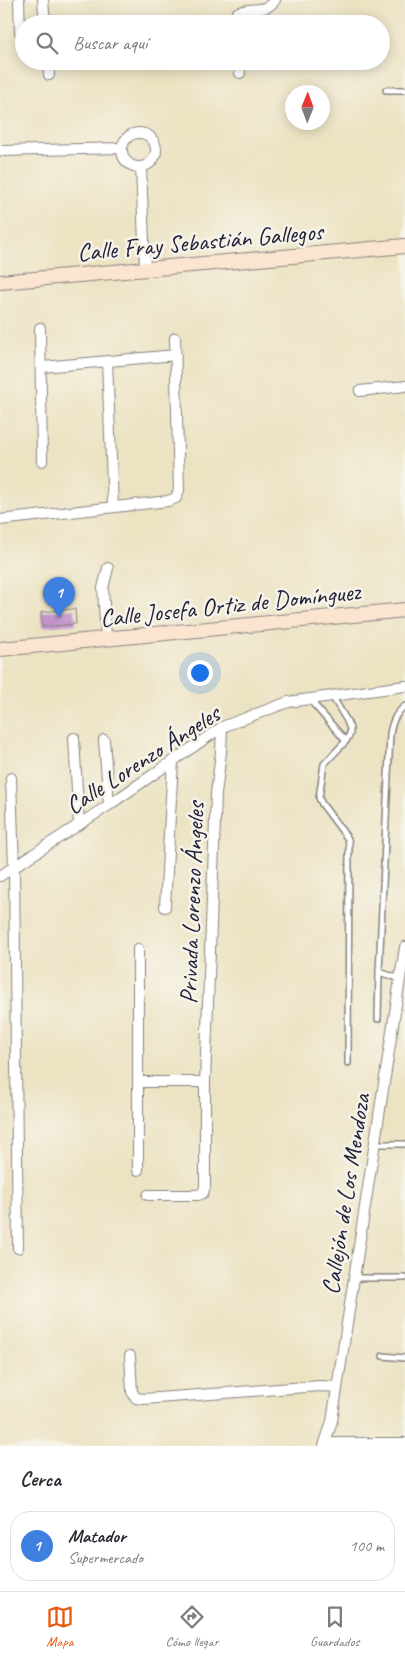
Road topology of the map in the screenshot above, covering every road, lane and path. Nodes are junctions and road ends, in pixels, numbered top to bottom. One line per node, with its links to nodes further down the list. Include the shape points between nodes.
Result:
1 (18, 0): 4 (street)
2 (43, 0): 5 (street)
3 (275, 0): 6 (street, via 264,9 242,10)
4 (19, 15)
5 (44, 15)
6 (237, 15)
7 (48, 70): 10 (street)
8 (240, 70): 9 (street)
9 (240, 73)
10 (48, 75)
11 (386, 90): 12 (lane)
12 (405, 90)
13 (122, 148): 14 (street); 15 (street, via 125,160); 15 (street, via 125,140 138,133 155,142 156,156)
14 (0, 151)
15 (141, 167): 17 (street)
16 (405, 246): 17 (street, Calle Fray Sebastián Gallegos)
17 (145, 268): 18 (street, Calle Fray Sebastián Gallegos)
18 (0, 282)
19 (40, 328): 23 (street)
20 (176, 338): 21 (street)
21 (176, 355): 22 (street); 27 (street, via 179,490 176,498 168,502)
22 (107, 361): 23 (street); 27 (street)
23 (42, 367): 26 (street)
24 (405, 386): 25 (street)
25 (360, 391)
26 (42, 461)
27 (113, 508): 28 (street)
28 (0, 520)
29 (108, 568): 31 (street, via 103,588)
30 (405, 610): 31 (street, Calle Josefa Ortiz de Domínguez)
31 (106, 638): 32 (street, Calle Josefa Ortiz de Domínguez)
32 (0, 650)
33 (405, 686): 34 (street, Calle Lorenzo Ángeles)
34 (332, 696): 35 (street, Calle Lorenzo Ángeles); 40 (lane, via 350,729)
35 (309, 699): 37 (street, Calle Lorenzo Ángeles, via 288,702); 40 (lane)
36 (405, 706): 50 (lane, via 397,713 390,734)
37 (222, 727): 41 (street, Calle Lorenzo Ángeles); 56 (street, Privada Lorenzo Ángeles, via 216,794)
38 (74, 738): 44 (street)
39 (104, 740): 43 (street)
40 (346, 741): 54 (lane, via 324,764 319,798 350,845)
41 (173, 761): 43 (street, Calle Lorenzo Ángeles); 47 (street)
42 (11, 778): 45 (street)
43 (109, 805): 44 (street, Calle Lorenzo Ángeles)
44 (79, 825): 45 (street, Calle Lorenzo Ángeles)
45 (14, 868): 46 (street, Calle Lorenzo Ángeles); 61 (street)
46 (0, 876)
47 (165, 907)
48 (405, 947): 51 (street, Callejón de Los Mendoza)
49 (138, 949): 55 (street, Privada Lorenzo Ángeles)
50 (379, 972): 51 (lane); 53 (lane)
51 (401, 979): 52 (street, Callejón de Los Mendoza)
52 (401, 1007): 57 (street, Callejón de Los Mendoza)
53 (378, 1019)
54 (348, 1063)
55 (138, 1082): 56 (street); 59 (street, Privada Lorenzo Ángeles)
56 (205, 1082): 60 (street, Privada Lorenzo Ángeles, via 203,1193)
57 (374, 1144): 58 (lane); 62 (street, Callejón de Los Mendoza)
58 (405, 1144)
59 (138, 1170)
60 (148, 1195)
61 (18, 1248)
62 (353, 1278): 63 (lane); 67 (street, Callejón de Los Mendoza)
63 (405, 1278)
64 (130, 1356): 67 (street, via 132,1392 136,1398 144,1400)
65 (383, 1356): 66 (lane)
66 (405, 1358)
67 (337, 1387): 69 (street, Callejón de Los Mendoza)
68 (405, 1443): 69 (street)
69 (325, 1445)

